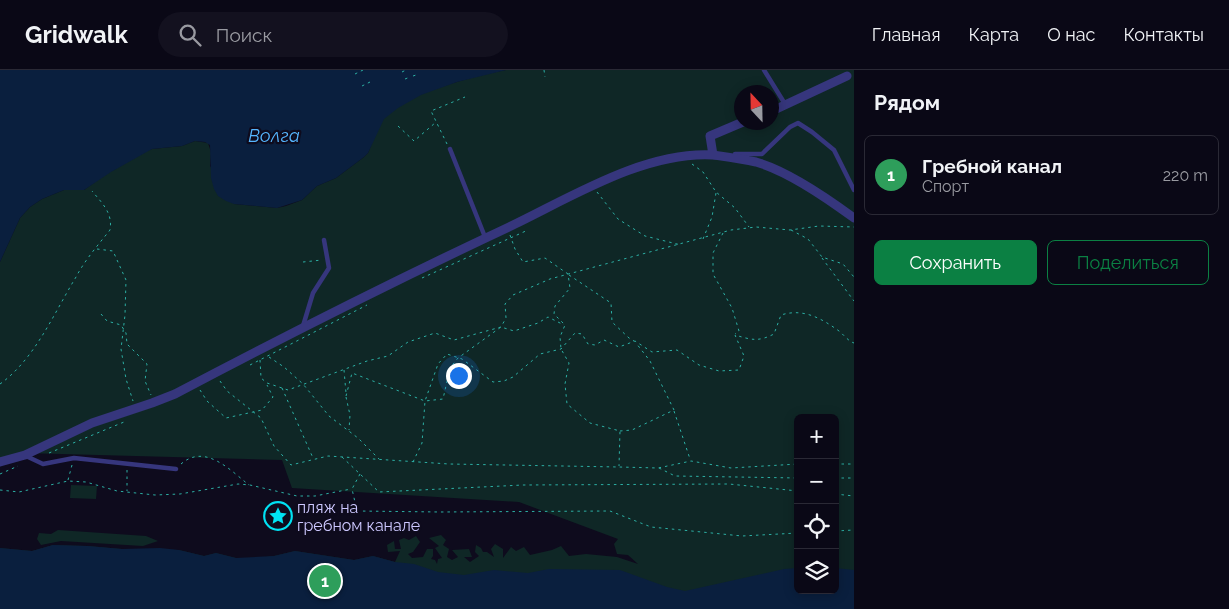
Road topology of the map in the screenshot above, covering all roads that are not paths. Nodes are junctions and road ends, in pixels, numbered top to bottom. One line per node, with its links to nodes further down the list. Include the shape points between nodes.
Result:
1 (764, 70): 3 (lane)
2 (847, 76): 3 (street)
3 (786, 106): 4 (street)
4 (779, 108)
5 (734, 126): 7 (street, via 710,136)
6 (450, 150): 10 (lane)
7 (713, 155): 8 (lane, via 762,154 798,123 834,150); 9 (street, via 758,163 810,188); 10 (street, via 660,159 600,182)
8 (854, 190)
9 (854, 218)
10 (485, 237): 12 (street)
11 (324, 240): 12 (lane, via 329,268 313,293)
12 (304, 326): 13 (street, via 196,383 152,403 92,423)
13 (25, 455): 14 (street); 15 (lane, via 44,464 74,458)
14 (0, 462)
15 (176, 469)

